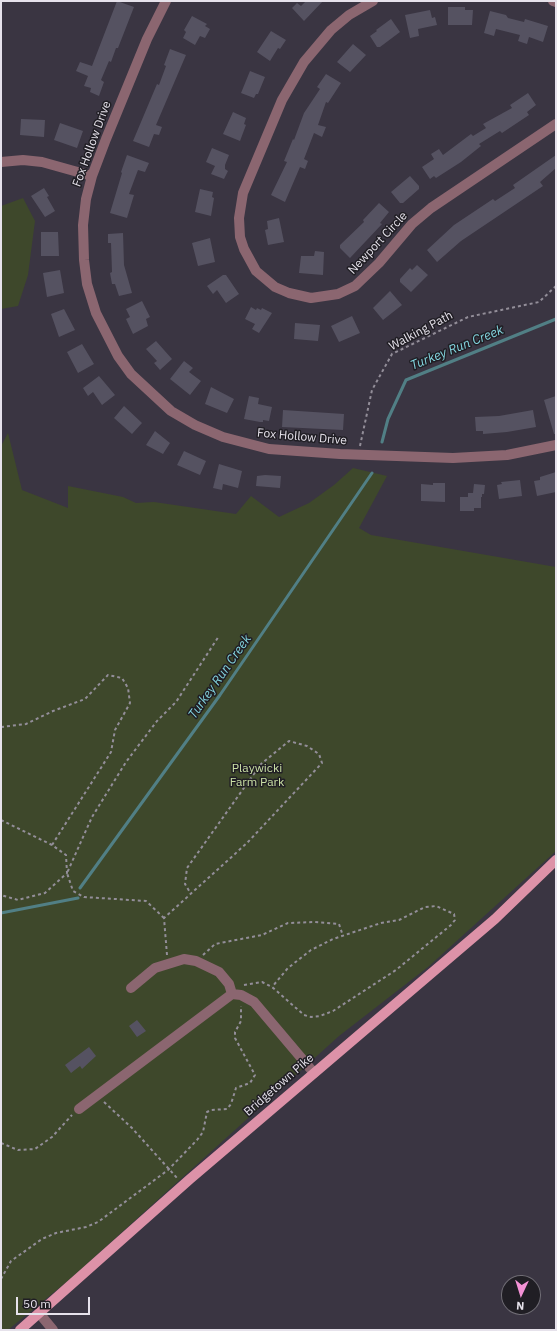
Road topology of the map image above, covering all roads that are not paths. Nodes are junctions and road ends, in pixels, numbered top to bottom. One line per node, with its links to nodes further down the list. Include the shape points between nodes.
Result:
1 (166, 1): 7 (street, Fox Hollow Drive, via 147,39)
2 (373, 1): 5 (street, Newport Circle, via 349,15 331,30 304,62 282,100 243,193 238,218 244,249 256,271 275,287 294,295 311,298 338,294 355,286 380,263 403,233 431,208)
3 (553, 1): 4 (street)
4 (556, 2)
5 (556, 124)
6 (1, 162): 7 (street, via 42,162)
7 (92, 176): 8 (street, Fox Hollow Drive, via 83,225 84,260 87,284 96,313 118,356 140,384 171,411 195,425 223,437 269,449 358,455 489,457)
8 (556, 445)
9 (556, 860): 12 (main road, Bridgetown Pike, via 495,919)
10 (131, 988): 11 (street, via 155,968 184,959 196,961 219,972)
11 (237, 995): 12 (street, via 254,1002); 13 (street)
12 (314, 1073): 14 (main road, Bridgetown Pike, via 183,1184)
13 (79, 1109)
14 (39, 1313): 15 (main road, Bridgetown Pike); 16 (street)
15 (20, 1330)
16 (53, 1330)

